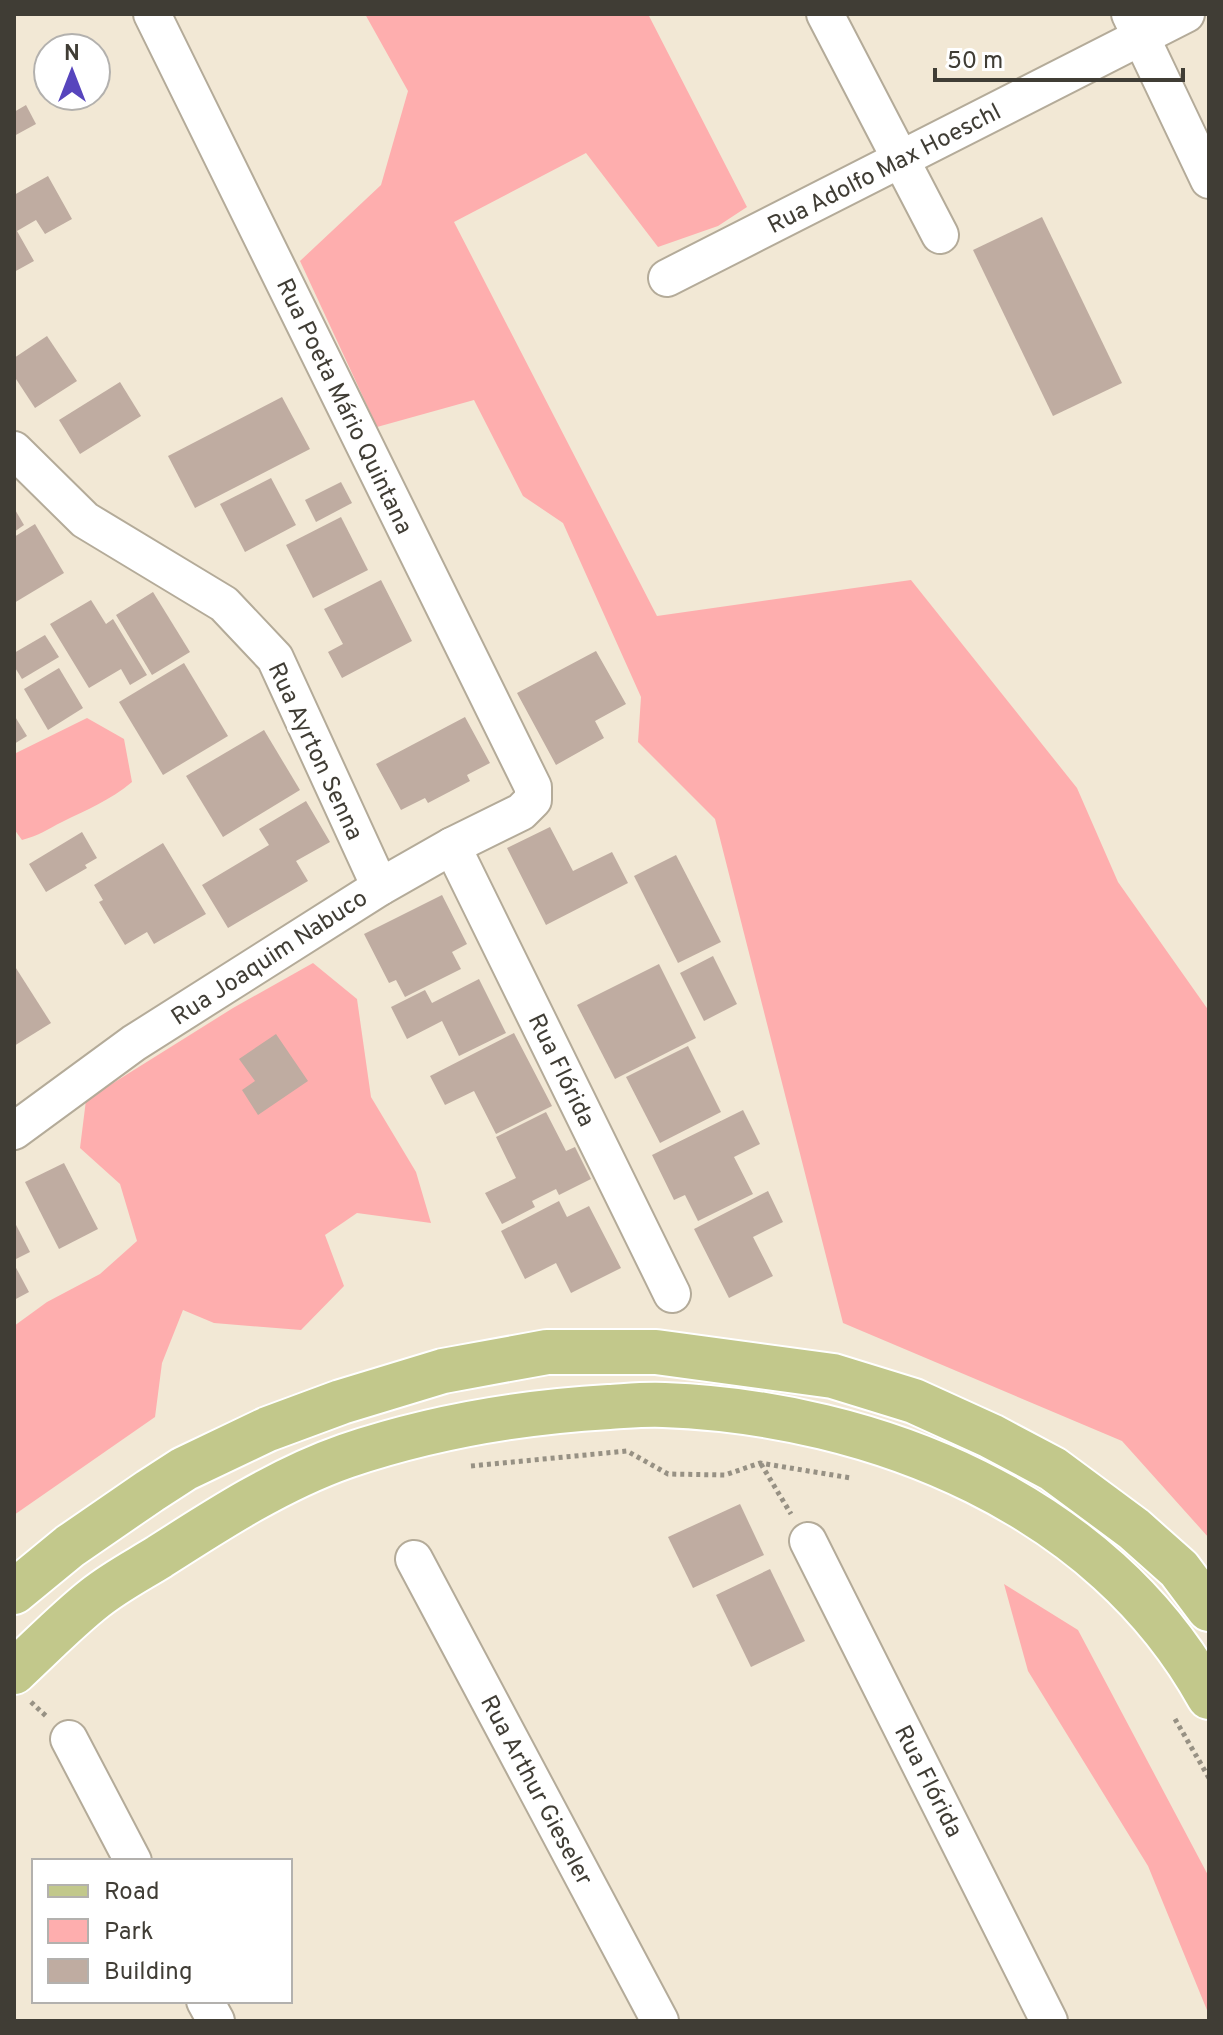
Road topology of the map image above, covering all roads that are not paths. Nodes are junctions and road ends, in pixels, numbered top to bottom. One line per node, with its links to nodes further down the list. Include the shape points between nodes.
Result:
1 (152, 14): 10 (street, Rua Poeta Mário Quintana, via 533,787)
2 (825, 14): 5 (street)
3 (1186, 14): 4 (street, Rua Adolfo Max Hoeschl)
4 (1136, 25): 5 (street, Rua Adolfo Max Hoeschl); 6 (street)
5 (901, 160): 7 (street); 8 (street, Rua Adolfo Max Hoeschl)
6 (1209, 180)
7 (940, 235)
8 (667, 278)
9 (14, 450): 12 (street, Rua Ayrton Senna, via 85,520 224,604 275,658)
10 (533, 800): 11 (street, Rua Joaquim Nabuco, via 521,812)
11 (452, 846): 12 (street, Rua Joaquim Nabuco); 14 (street, Rua Flórida)
12 (380, 887): 13 (street, Rua Joaquim Nabuco, via 134,1043)
13 (14, 1131)
14 (672, 1294)
15 (808, 1541): 26 (street, Rua Flórida)
16 (414, 1559): 25 (street, Rua Arthur Gieseler)
17 (14, 1592): 18 (main road, via 150,1491 268,1429 443,1371 547,1352 656,1352 833,1376 914,1401 991,1436 1053,1469 1134,1529 1179,1569)
18 (1209, 1609)
19 (14, 1672): 20 (main road, via 96,1597 256,1497 346,1457 452,1428 550,1411 660,1404 817,1425 890,1445 1022,1505 1137,1598 1192,1665)
20 (1190, 1704)
21 (69, 1739): 22 (street)
22 (132, 1859)
23 (206, 2003): 24 (street)
24 (216, 2021)
25 (660, 2021)
26 (1049, 2021)

